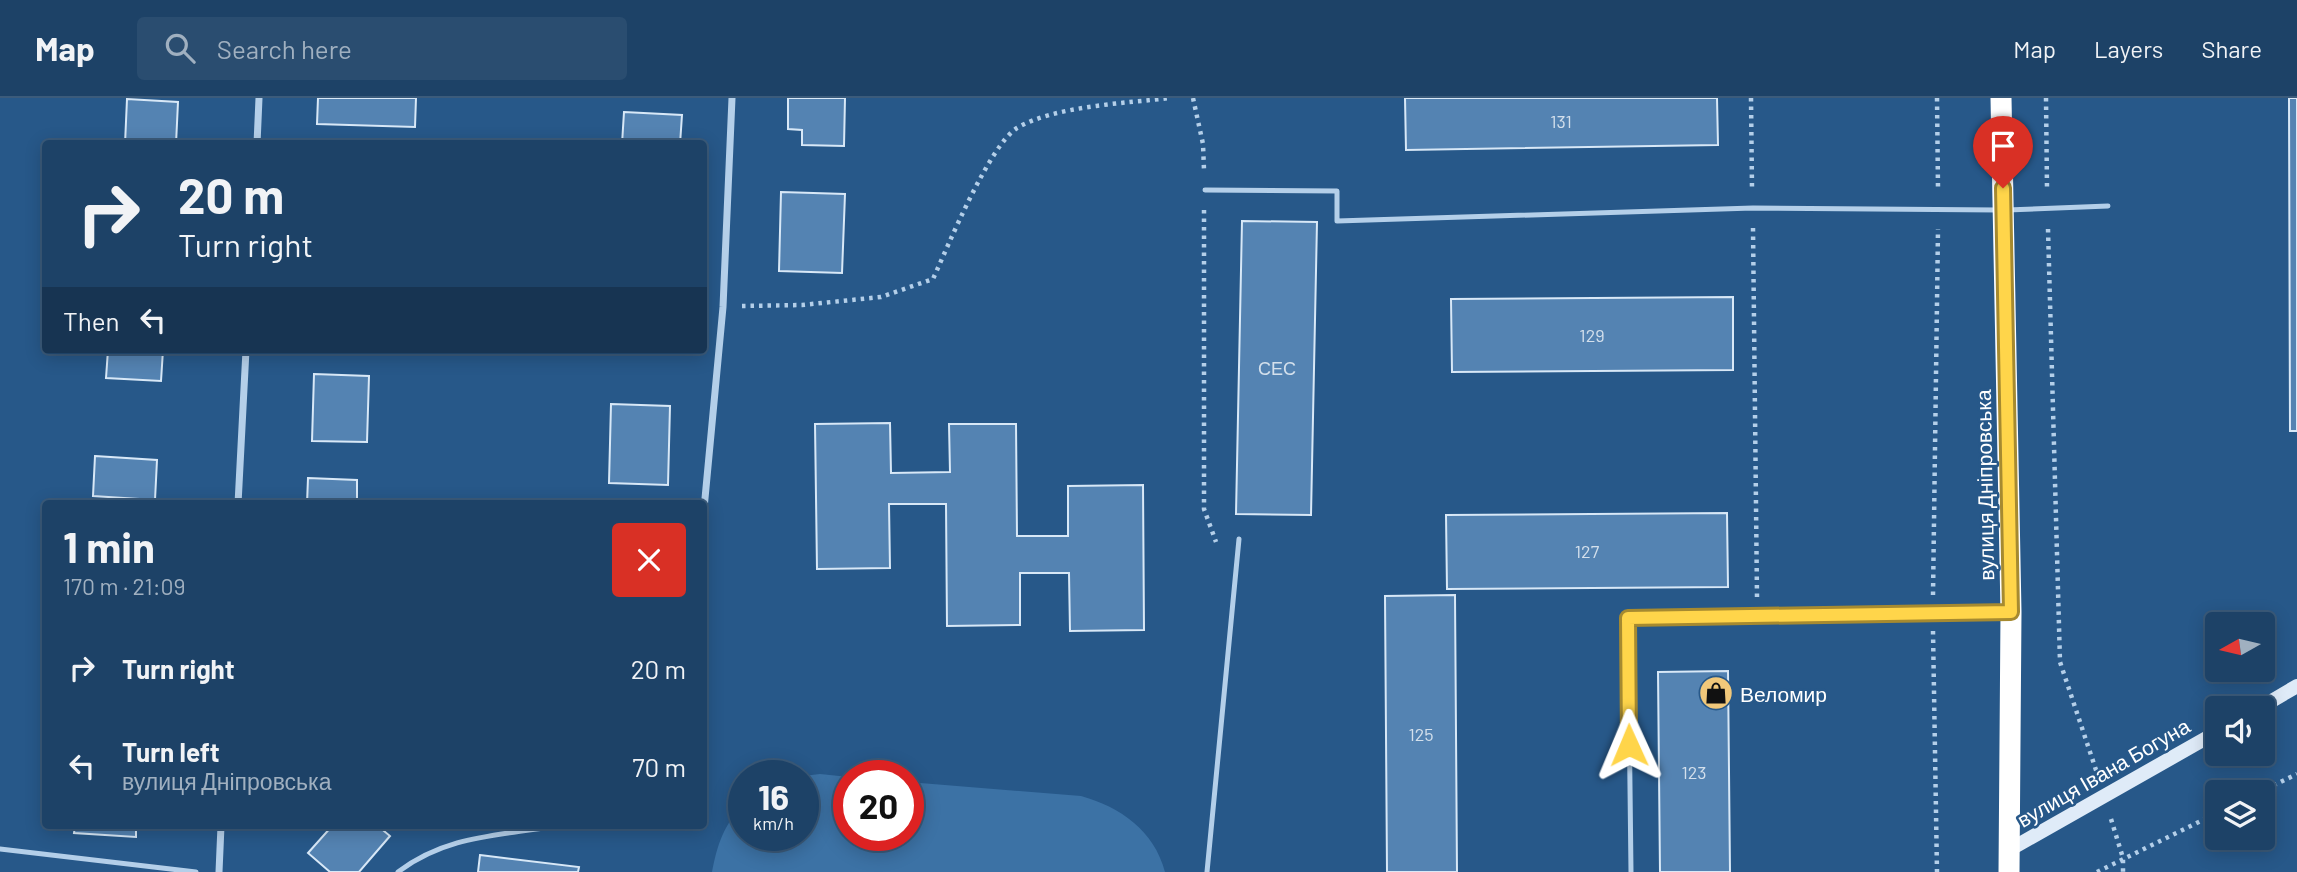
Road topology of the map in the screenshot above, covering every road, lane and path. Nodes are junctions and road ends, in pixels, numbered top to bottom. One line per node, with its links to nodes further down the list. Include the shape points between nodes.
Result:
1 (259, 98): 9 (street)
2 (732, 98): 16 (street)
3 (1170, 98): 16 (path, via 1044,117 1015,130 989,163 933,279 881,297)
4 (1193, 98): 10 (path, via 1203,144)
5 (1751, 98): 12 (path)
6 (1937, 98): 14 (path)
7 (2001, 98): 15 (highway, вулиця Дніпровська)
8 (2046, 98): 13 (path)
9 (257, 140)
10 (1205, 190): 12 (lane, via 1337,191 1337,221); 21 (path, via 1204,509)
11 (2108, 206): 13 (lane)
12 (1753, 208): 14 (lane); 24 (path)
13 (2048, 208): 15 (lane); 30 (path, via 2060,662)
14 (1938, 209): 15 (lane); 23 (path)
15 (2003, 210): 22 (highway, вулиця Дніпровська)
16 (723, 307): 19 (street)
17 (246, 354): 18 (street)
18 (238, 500)
19 (705, 500)
20 (1239, 539): 21 (lane)
21 (1234, 586): 40 (lane)
22 (2011, 612): 23 (lane); 35 (highway, вулиця Дніпровська)
23 (1933, 614): 24 (lane); 42 (path)
24 (1758, 616): 41 (lane, via 1628,618)
25 (2297, 686): 26 (street)
26 (2275, 699)
27 (2205, 739): 30 (street, вулиця Івана Богуна)
28 (2297, 774): 29 (path)
29 (2275, 785)
30 (2105, 796): 35 (street, вулиця Івана Богуна); 36 (path)
31 (2205, 819): 36 (path)
32 (221, 829): 38 (street)
33 (535, 829): 39 (lane, via 460,840)
34 (0, 849): 37 (lane)
35 (2009, 850): 43 (highway, вулиця Дніпровська)
36 (2123, 859): 44 (path); 45 (path)
37 (196, 872)
38 (219, 872)
39 (398, 872)
40 (1208, 872)
41 (1631, 872)
42 (1937, 872)
43 (2010, 872)
44 (2097, 872)
45 (2123, 872)

